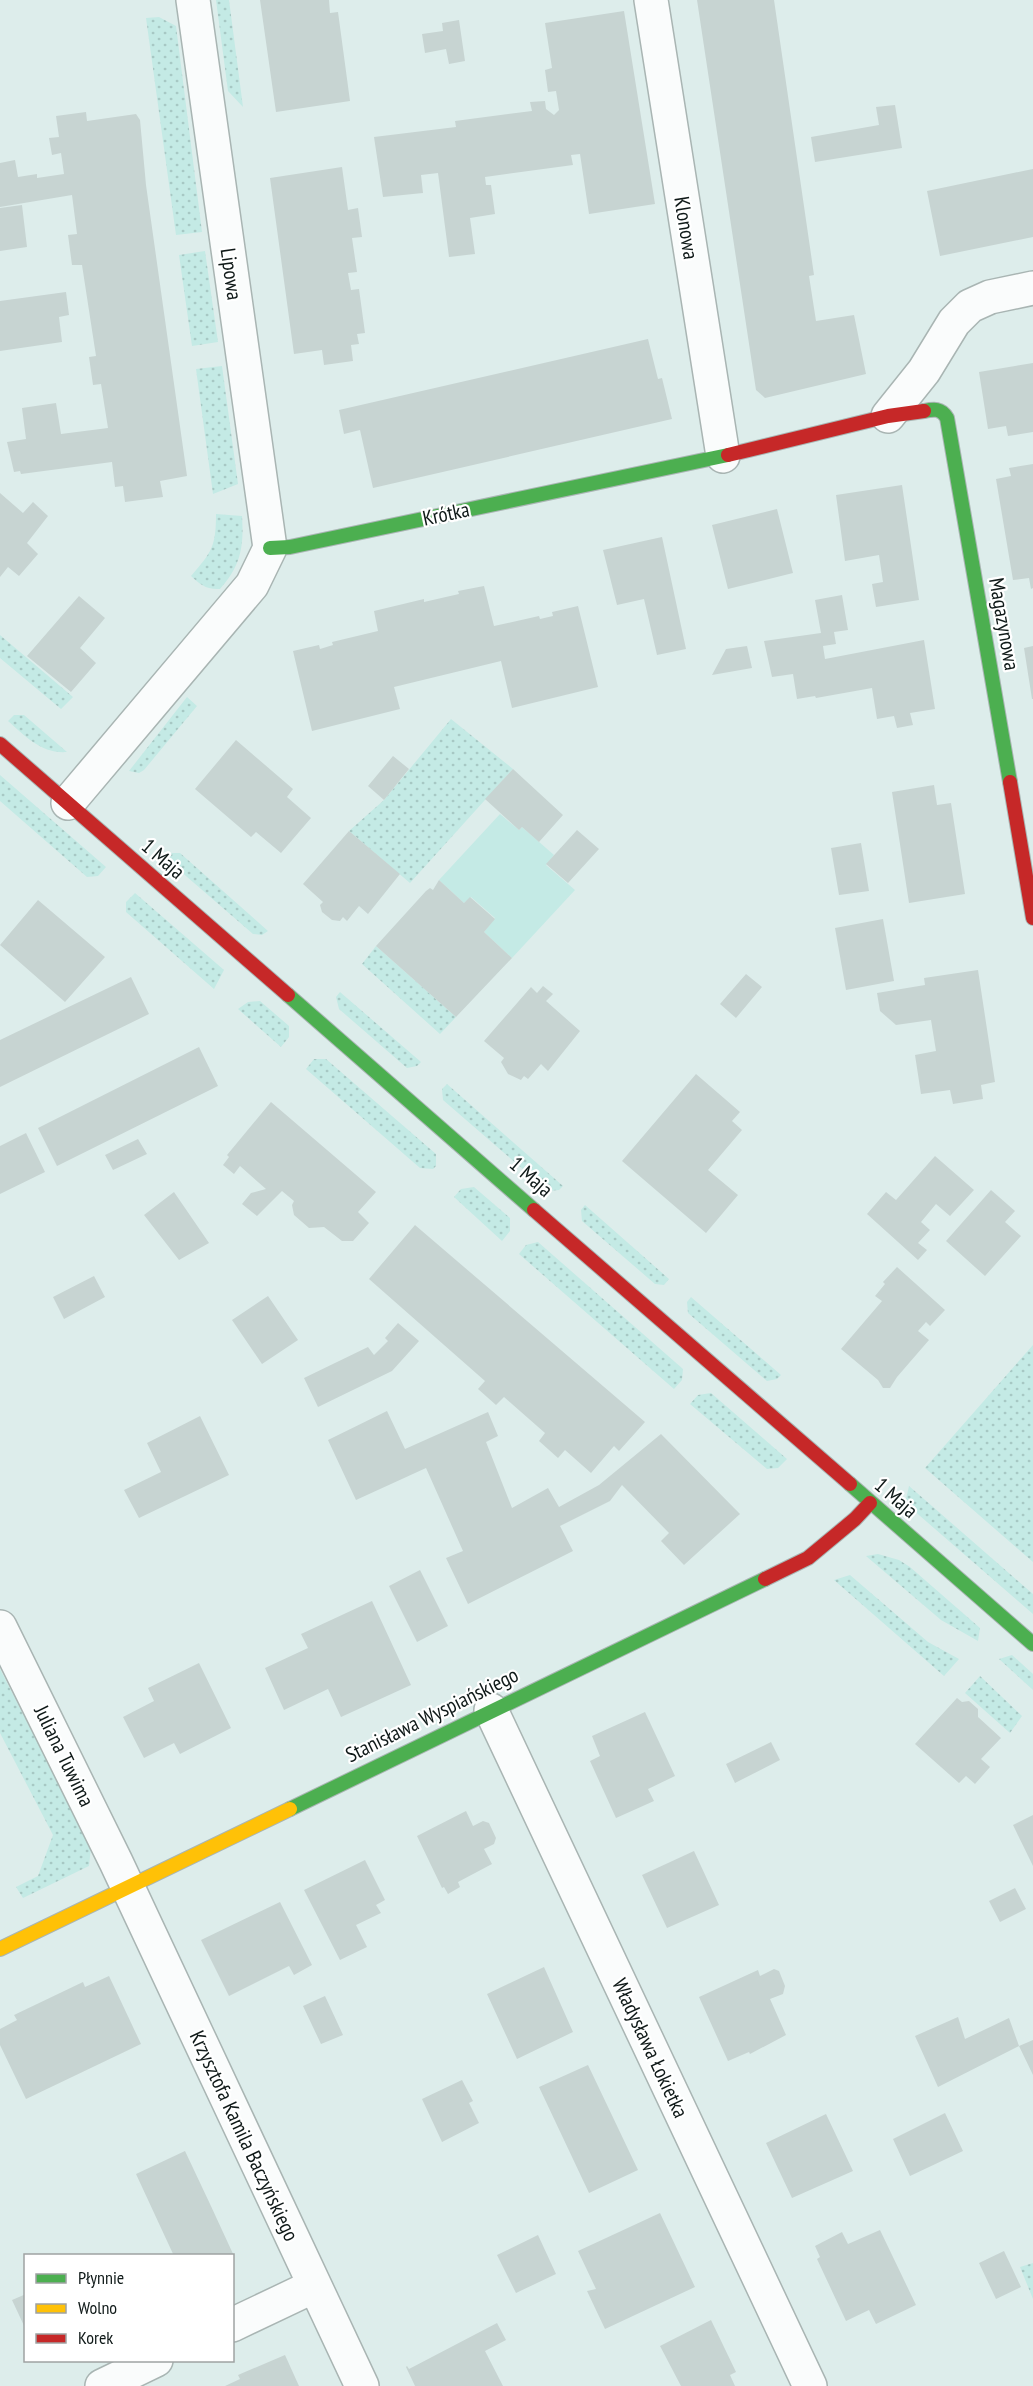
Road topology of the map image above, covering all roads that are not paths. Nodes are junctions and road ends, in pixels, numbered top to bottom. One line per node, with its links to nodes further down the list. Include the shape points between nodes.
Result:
1 (193, 0): 7 (street, Lipowa)
2 (651, 0): 6 (street, Klonowa)
3 (1033, 288): 5 (street, via 990,297 970,306 954,322 924,371)
4 (940, 410): 5 (street, Krótka); 10 (street, Magazynowa, via 947,418)
5 (888, 416): 6 (street, Krótka)
6 (723, 456): 7 (street, Krótka, via 290,547)
7 (270, 548): 9 (street, via 252,585)
8 (0, 744): 9 (street, 1 Maja)
9 (68, 804): 11 (street, 1 Maja)
10 (1033, 918)
11 (870, 1503): 13 (street, 1 Maja); 14 (street, Stanisława Wyspiańskiego, via 808,1558)
12 (0, 1627): 15 (street, Juliana Tuwima)
13 (1033, 1644)
14 (491, 1710): 15 (street, Stanisława Wyspiańskiego); 22 (street, Władysława Łokietka)
15 (128, 1886): 16 (street, Stanisława Wyspiańskiego); 17 (street, Krzysztofa Kamila Baczyńskiego)
16 (0, 1949)
17 (314, 2286): 18 (street); 21 (street, Krzysztofa Kamila Baczyńskiego)
18 (234, 2324)
19 (154, 2362): 20 (street)
20 (102, 2386)
21 (362, 2386)
22 (810, 2386)

